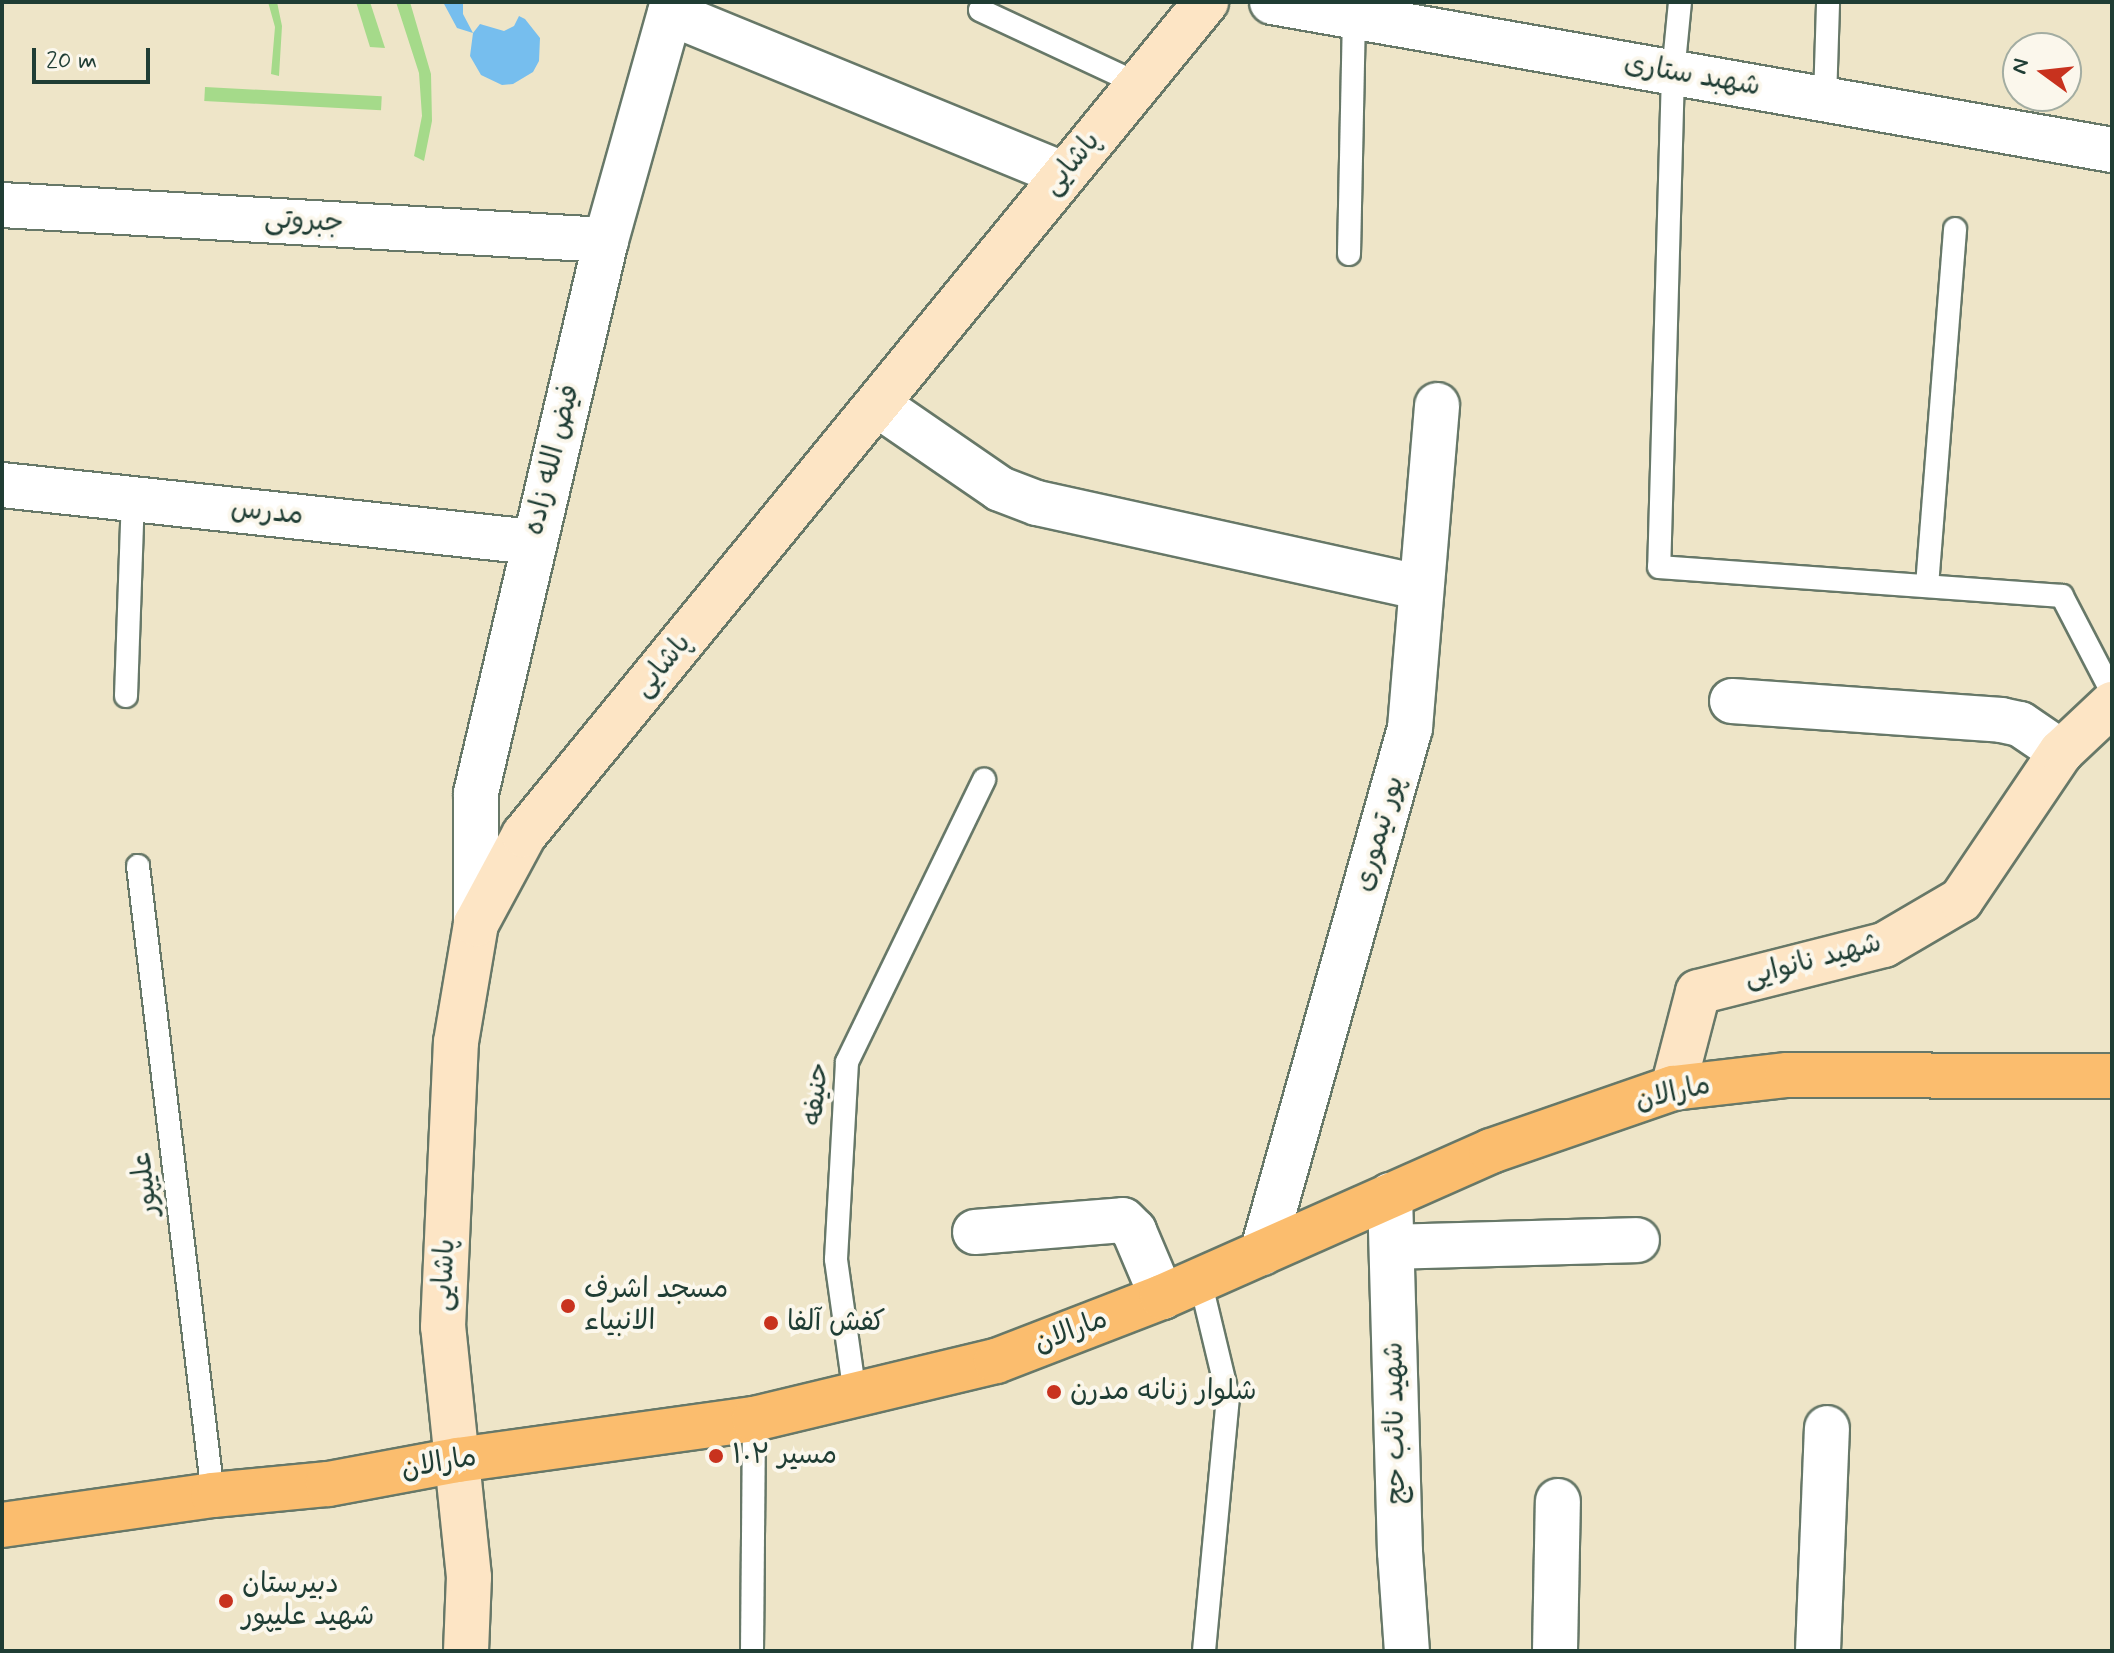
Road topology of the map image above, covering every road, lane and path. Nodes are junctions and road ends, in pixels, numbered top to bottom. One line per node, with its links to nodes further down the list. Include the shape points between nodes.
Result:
1 (1206, 2): 9 (main road, پاشایی)
2 (1272, 2): 7 (street, شهبد ستاری)
3 (1680, 2): 8 (lane)
4 (1828, 2): 10 (lane)
5 (672, 7): 12 (street); 15 (street, فیض الله زاده)
6 (980, 10): 9 (lane)
7 (1354, 17): 8 (street, شهبد ستاری); 16 (lane)
8 (1673, 73): 10 (street, شهبد ستاری); 22 (lane, via 1659,567)
9 (1139, 84): 12 (main road, پاشایی)
10 (1825, 100): 11 (street, شهبد ستاری)
11 (2112, 150)
12 (1062, 174): 17 (main road, پاشایی)
13 (2, 205): 15 (street, جبروتی)
14 (1955, 229): 22 (lane)
15 (606, 240): 21 (street, فیض الله زاده)
16 (1349, 254)
17 (878, 405): 23 (street, via 1000,489 1037,503); 31 (main road, پاشایی, via 524,835)
18 (1437, 405): 23 (street, پور تیموری)
19 (2, 485): 20 (street, مدرس)
20 (133, 500): 21 (street, مدرس); 25 (lane)
21 (533, 542): 31 (street, فیض الله زاده, via 476,793)
22 (1927, 586): 24 (lane, via 2062,596)
23 (1420, 587): 38 (street, پور تیموری, via 1410,728)
24 (2112, 692)
25 (126, 696)
26 (1732, 701): 28 (street, via 2001,720 2020,724)
27 (2112, 704): 28 (main road, شهید نانوایی)
28 (2061, 752): 33 (main road, شهید نانوایی, via 1961,900 1884,945 1698,992)
29 (984, 780): 40 (lane, حنیفه, via 847,1062 836,1259)
30 (138, 866): 44 (lane, علیپور)
31 (476, 924): 43 (main road, پاشایی, via 456,1042 443,1327)
32 (2112, 1076): 33 (main road, مارالان, via 1787,1075)
33 (1673, 1088): 34 (main road, مارالان, via 1491,1151)
34 (1390, 1195): 37 (street, شهید نائب حج); 38 (main road, مارالان)
35 (975, 1232): 39 (street, via 1123,1220)
36 (1637, 1240): 37 (street)
37 (1392, 1247): 50 (street, شهید نائب حج)
38 (1262, 1253): 39 (main road, مارالان)
39 (1181, 1289): 40 (main road, مارالان, via 996,1361); 49 (lane, via 1228,1397)
40 (855, 1395): 41 (main road, مارالان)
41 (754, 1419): 43 (main road, مارالان); 48 (lane)
42 (1827, 1428): 52 (street)
43 (458, 1460): 44 (main road, مارالان, via 328,1484); 47 (main road, پاشایی, via 469,1577)
44 (213, 1495): 46 (main road, مارالان)
45 (1558, 1501): 51 (street)
46 (2, 1525)
47 (466, 1651)
48 (752, 1651)
49 (1204, 1651)
50 (1407, 1651)
51 (1555, 1651)
52 (1818, 1651)

